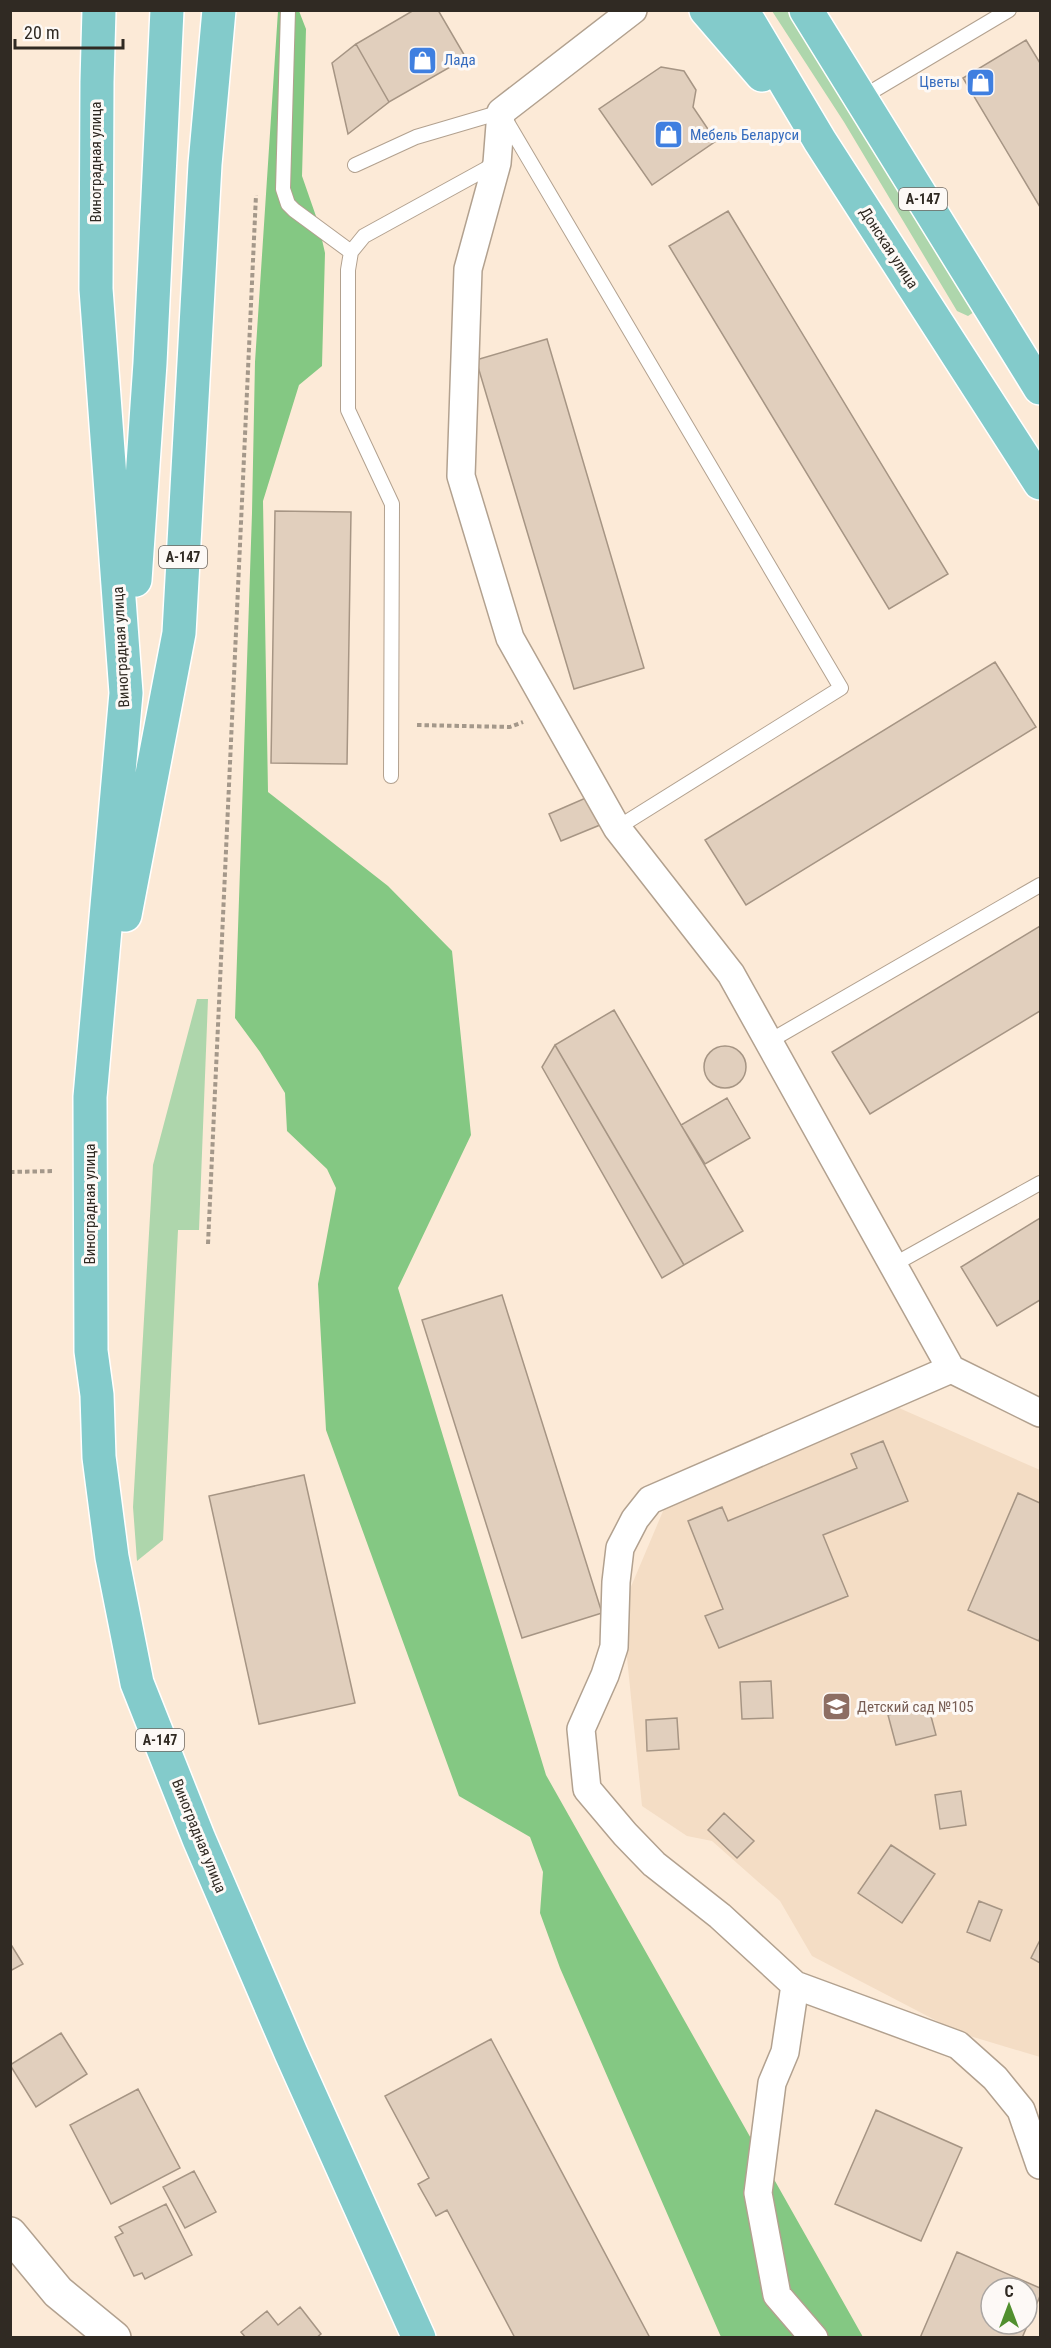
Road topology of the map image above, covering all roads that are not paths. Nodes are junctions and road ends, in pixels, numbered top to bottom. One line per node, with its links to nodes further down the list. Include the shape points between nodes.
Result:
1 (99, 10): 18 (main road, Виноградная улица / А-147, via 96,289)
2 (167, 10): 18 (main road, via 150,363)
3 (219, 10): 23 (main road, А-147, via 205,164 179,633)
4 (288, 10): 15 (lane, via 283,189 294,210)
5 (633, 10): 11 (street)
6 (706, 10): 12 (main road)
7 (742, 10): 12 (main road, Донская улица)
8 (806, 10): 10 (main road, А-147)
9 (1009, 10): 10 (lane)
10 (861, 98): 16 (main road, А-147)
11 (501, 112): 13 (street); 14 (lane, via 416,137); 20 (lane, via 841,688)
12 (820, 141): 17 (main road, Донская улица)
13 (497, 163): 15 (lane, via 364,236); 20 (street, via 468,269 461,476 510,638)
14 (355, 165)
15 (351, 252): 19 (lane, via 348,410 392,504)
16 (1041, 388)
17 (1041, 483)
18 (126, 693): 23 (main road, Виноградная улица / А-147)
19 (391, 776)
20 (617, 828): 22 (street, via 731,974)
21 (1041, 885): 22 (lane)
22 (768, 1042): 25 (street)
23 (90, 1097): 32 (main road, Виноградная улица / А-147, via 91,1351 99,1457 112,1557 137,1683 286,2042)
24 (1041, 1183): 25 (lane)
25 (893, 1265): 26 (street)
26 (951, 1369): 27 (street); 28 (street, via 650,1500 620,1548 614,1647 582,1729 587,1789 654,1864 720,1916)
27 (1041, 1413)
28 (795, 1985): 29 (street, via 958,2045 995,2078 1021,2110); 33 (street, via 784,2052 772,2083 758,2193 777,2295)
29 (1041, 2165)
30 (10, 2234): 31 (street, via 58,2292)
31 (114, 2337)
32 (419, 2337)
33 (814, 2337)

